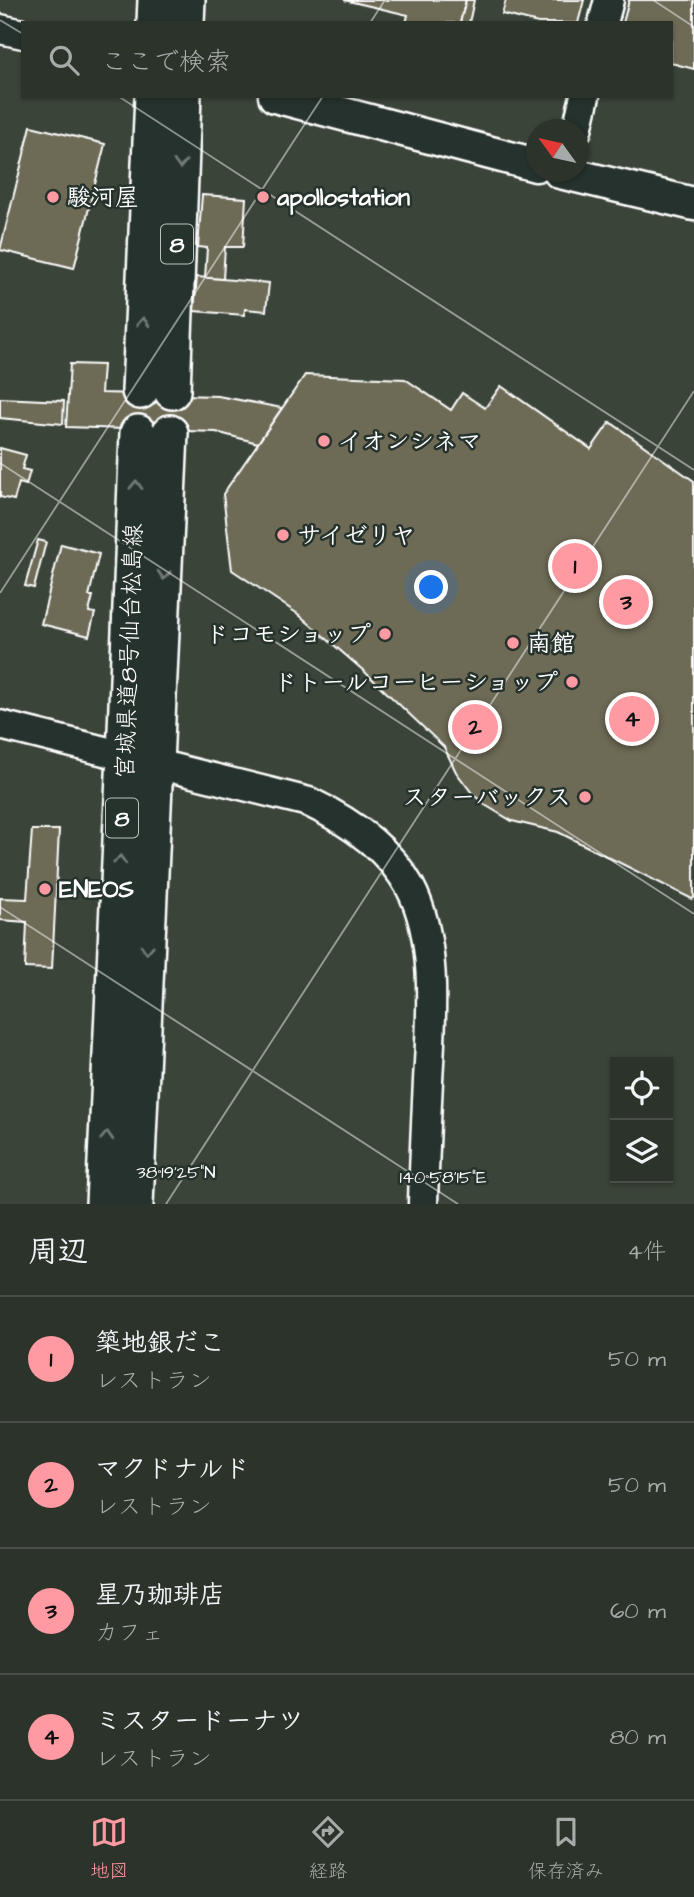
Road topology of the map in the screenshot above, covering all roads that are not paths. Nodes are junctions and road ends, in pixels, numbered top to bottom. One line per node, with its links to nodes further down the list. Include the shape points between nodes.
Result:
1 (156, 0): 4 (main road)
2 (187, 0): 5 (main road)
3 (609, 0): 6 (street)
4 (155, 21)
5 (186, 21)
6 (604, 21)
7 (0, 29): 8 (street)
8 (21, 34)
9 (153, 98): 10 (main road, 8, one-way to 9, via 156,391)
10 (183, 98)
11 (283, 98): 14 (main road)
12 (585, 98): 13 (street)
13 (580, 119)
14 (526, 162)
15 (589, 178): 16 (main road)
16 (694, 204)
17 (154, 433): 19 (main road, 宮城県道8号仙台松島線 / 8)
18 (0, 725): 19 (street)
19 (141, 759): 20 (main road, 宮城県道8号仙台松島線 / 8, one-way to 19); 21 (main road, 宮城県道8号仙台松島線 / 8, one-way to 21); 22 (street, via 309,802 371,838 410,887 429,959 431,1023)
20 (104, 1204)
21 (135, 1204)
22 (423, 1204)

